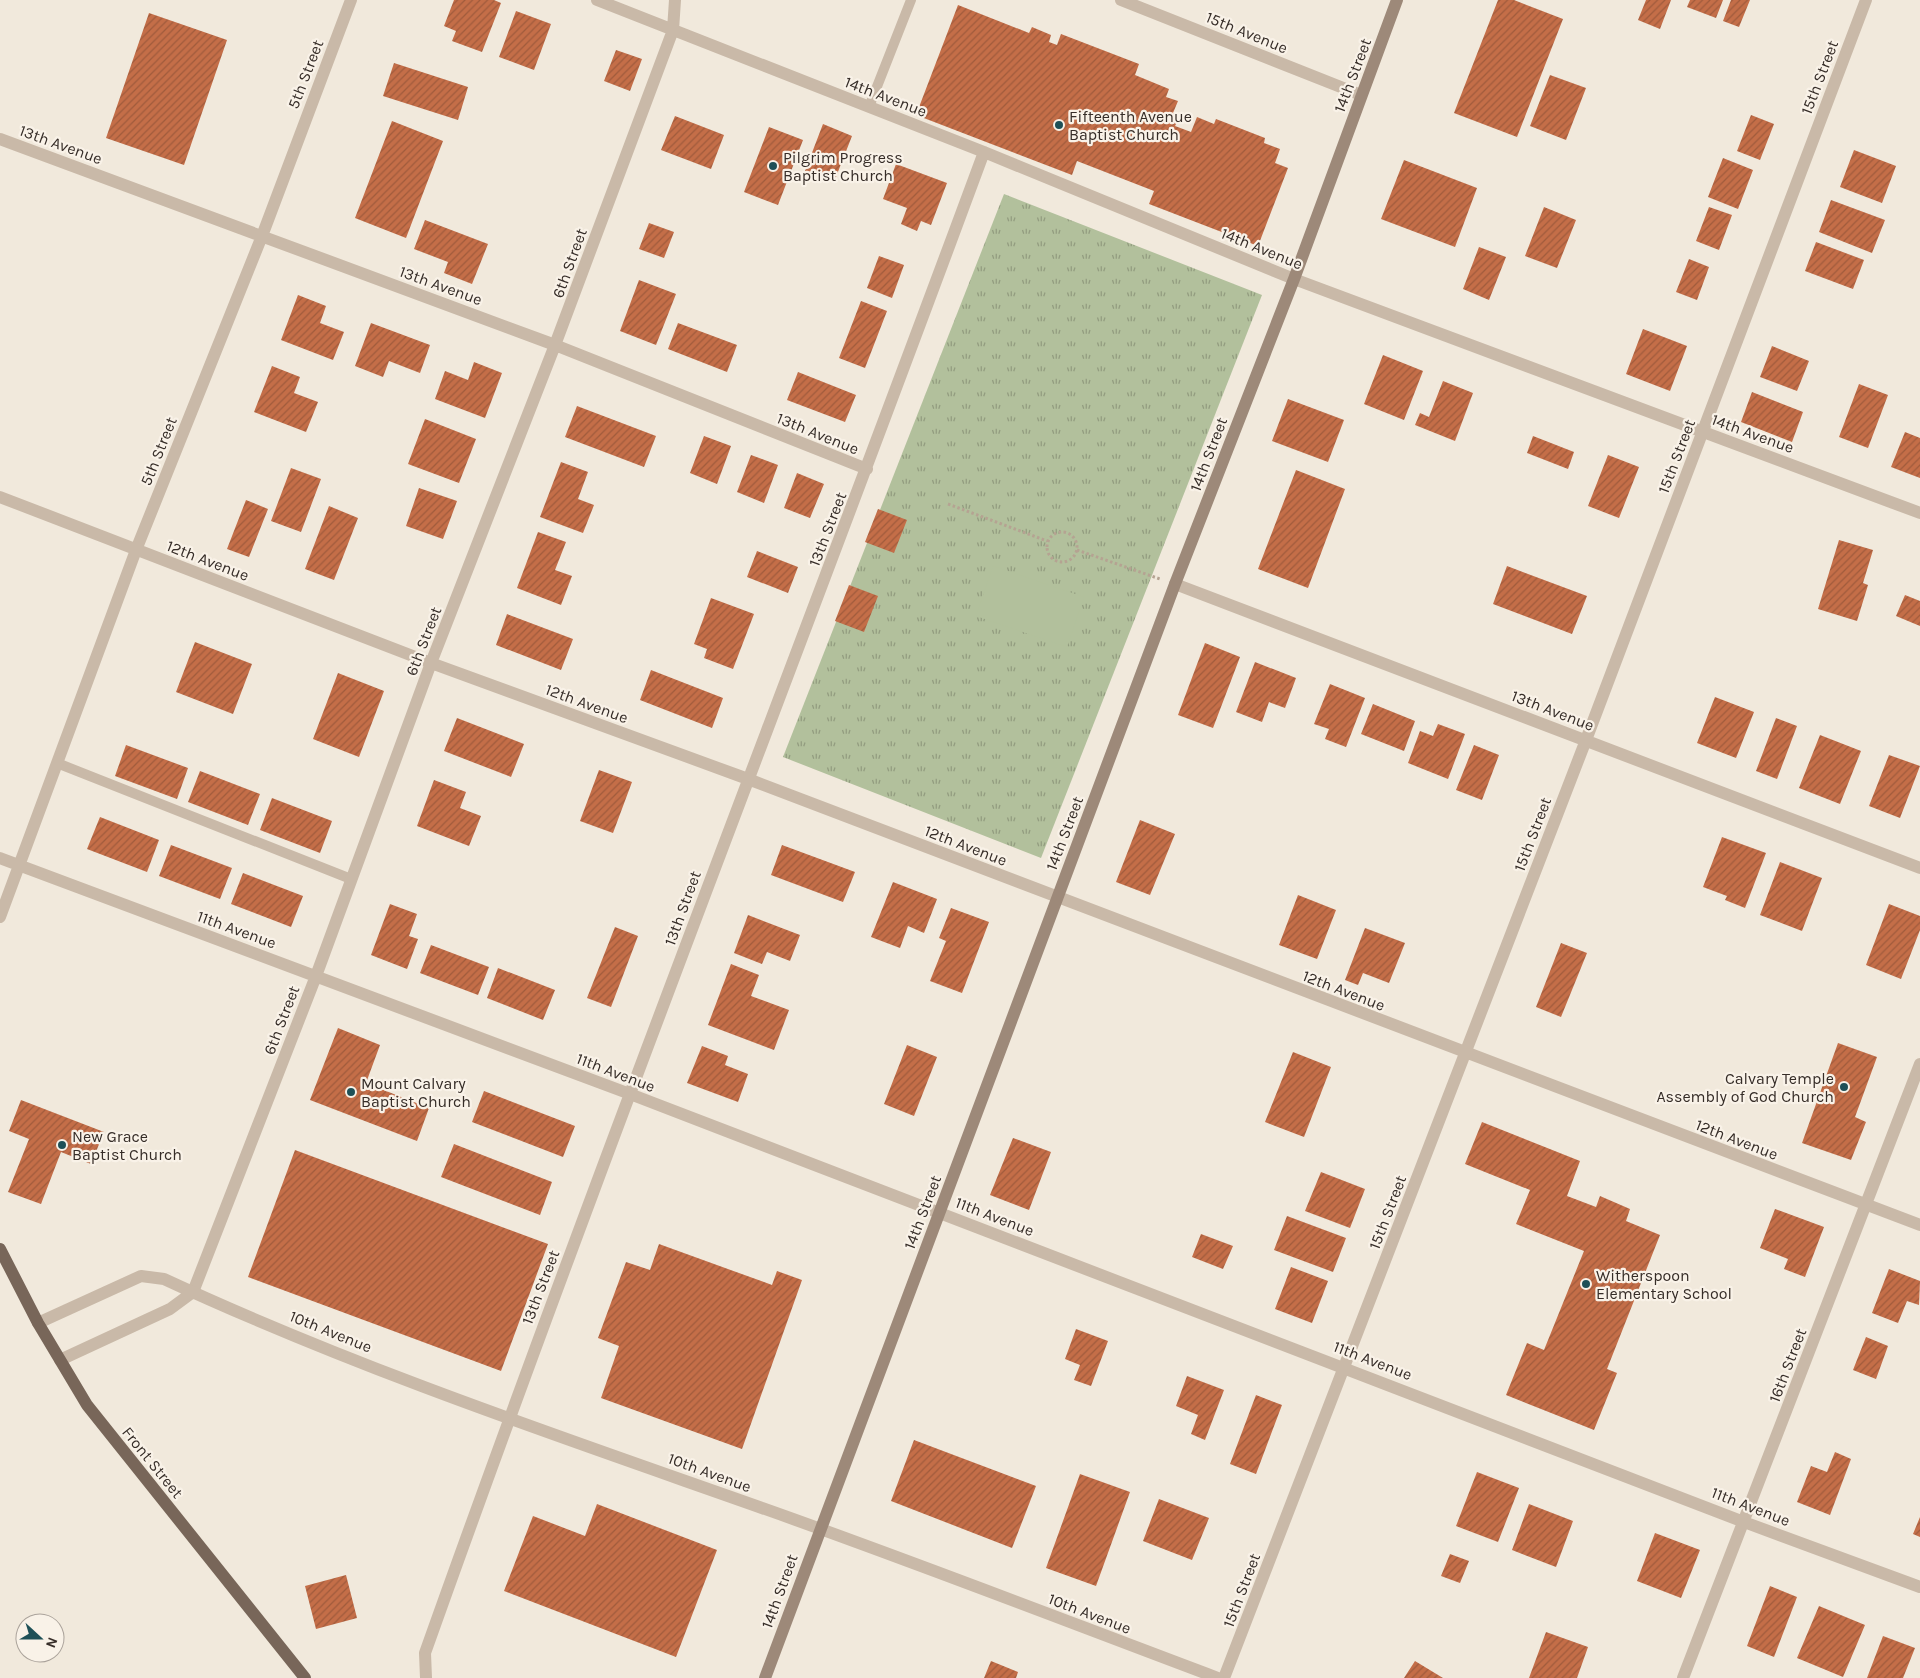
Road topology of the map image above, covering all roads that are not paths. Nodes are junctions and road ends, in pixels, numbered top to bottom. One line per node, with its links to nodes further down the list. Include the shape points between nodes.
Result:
1 (351, 0): 13 (street, 5th Street)
2 (597, 0): 8 (street, 14th Avenue)
3 (675, 0): 8 (street, 6th Street)
4 (911, 0): 10 (lane)
5 (1121, 0): 9 (street, 15th Avenue)
6 (1397, 0): 9 (main road, 14th Street)
7 (1866, 0): 16 (street, 15th Street)
8 (673, 30): 10 (street, 14th Avenue); 15 (street, 6th Street)
9 (1362, 95): 14 (main road, 14th Street)
10 (869, 107): 12 (street, 14th Avenue)
11 (0, 139): 13 (street, 13th Avenue)
12 (984, 152): 14 (street, 14th Avenue); 17 (street, 13th Street)
13 (262, 236): 15 (street, 13th Avenue); 20 (street, 5th Street)
14 (1294, 279): 16 (street, 14th Avenue); 21 (main road, 14th Street)
15 (555, 345): 17 (street, 13th Avenue); 22 (street, 6th Street)
16 (1703, 432): 19 (street, 14th Avenue); 23 (street, 15th Street)
17 (867, 470): 25 (street, 13th Street)
18 (0, 497): 20 (street, 12th Avenue)
19 (1920, 513)
20 (136, 550): 22 (street, 12th Avenue); 24 (street, 5th Street)
21 (1175, 584): 23 (street, 13th Avenue); 30 (main road, 14th Street)
22 (431, 663): 25 (street, 12th Avenue); 29 (street, 6th Street)
23 (1586, 740): 28 (street, 13th Avenue); 33 (street, 15th Street)
24 (57, 763): 27 (street, 5th Street); 29 (lane)
25 (748, 779): 30 (street, 12th Avenue); 35 (street, 13th Street)
26 (0, 858): 27 (street, 11th Avenue)
27 (20, 866): 31 (street, 5th Street); 32 (street, 11th Avenue)
28 (1920, 868)
29 (351, 879): 32 (street, 6th Street)
30 (1057, 897): 33 (street, 12th Avenue); 37 (main road, 14th Street)
31 (0, 916)
32 (316, 976): 35 (street, 11th Avenue); 40 (street, 6th Street)
33 (1466, 1054): 36 (street, 12th Avenue); 43 (street, 15th Street)
34 (1920, 1064): 36 (street, 16th Street)
35 (630, 1094): 37 (street, 11th Avenue); 44 (street, 13th Street)
36 (1865, 1204): 38 (street, 12th Avenue); 45 (street, 16th Street)
37 (939, 1212): 43 (street, 11th Avenue); 46 (main road, 14th Street)
38 (1920, 1225)
39 (0, 1249): 41 (main road, Front Street)
40 (193, 1292): 41 (street, 10th Avenue, via 164,1278 141,1276); 42 (street, via 170,1308); 44 (street, 10th Avenue)
41 (38, 1323): 42 (main road, Front Street)
42 (60, 1360): 48 (main road, Front Street, via 87,1405)
43 (1346, 1367): 45 (street, 11th Avenue); 52 (street, 15th Street)
44 (508, 1418): 46 (street, 10th Avenue); 49 (street, 13th Street, via 425,1653)
45 (1744, 1522): 47 (street, 11th Avenue); 53 (street, 16th Street)
46 (820, 1528): 50 (main road, 14th Street); 51 (street, 10th Avenue)
47 (1920, 1587)
48 (305, 1678)
49 (426, 1678)
50 (765, 1678)
51 (1218, 1678)
52 (1224, 1678)
53 (1683, 1678)

